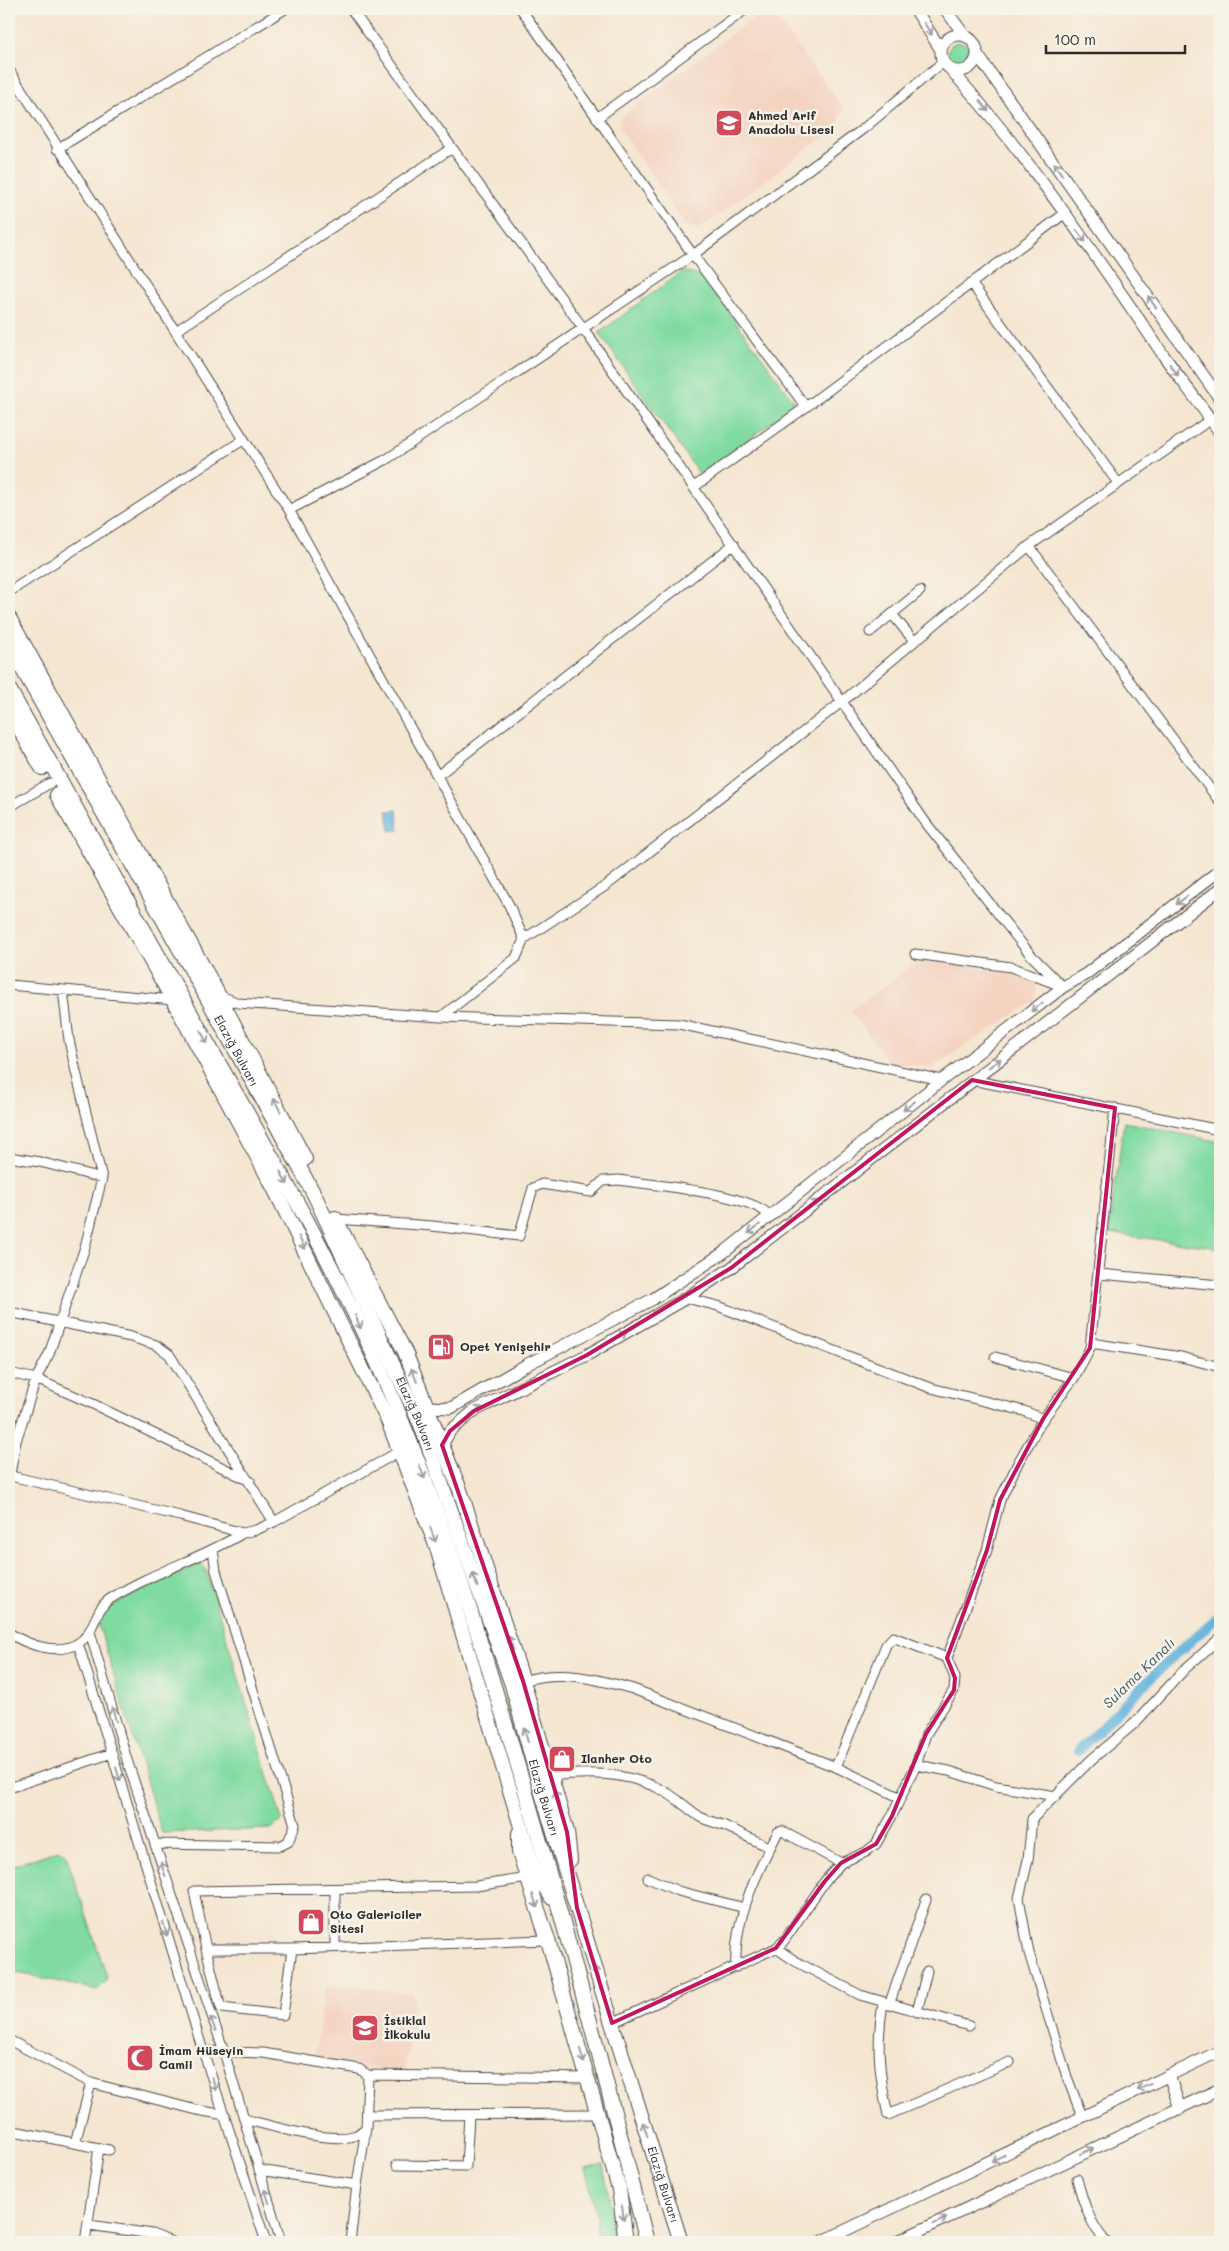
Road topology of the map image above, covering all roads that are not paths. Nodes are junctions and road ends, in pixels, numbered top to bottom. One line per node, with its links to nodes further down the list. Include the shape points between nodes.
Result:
1 (285, 9): 14 (street)
2 (351, 9): 13 (street)
3 (521, 9): 12 (street)
4 (746, 9): 12 (street)
5 (915, 9): 8 (main road, one-way to 8)
6 (945, 9): 7 (main road)
7 (964, 36): 8 (main road, via 947,39); 9 (main road, via 974,44)
8 (941, 50): 10 (main road)
9 (977, 54): 10 (main road, via 968,69 957,71); 20 (main road, one-way to 9)
10 (947, 66): 15 (main road, one-way to 15, via 984,106); 16 (street)
11 (9, 70): 14 (street)
12 (597, 118): 16 (street)
13 (452, 148): 18 (street); 19 (street)
14 (57, 149): 19 (street)
15 (1064, 214): 17 (street); 22 (main road, one-way to 22)
16 (693, 255): 18 (street); 21 (street)
17 (971, 283): 21 (street); 25 (street)
18 (583, 328): 26 (street); 27 (street, via 387,459)
19 (176, 331): 24 (street)
20 (1220, 398)
21 (806, 407): 26 (street)
22 (1211, 419): 23 (main road); 25 (street)
23 (1220, 432)
24 (243, 440): 27 (street); 30 (street)
25 (1118, 483): 29 (street)
26 (694, 487): 28 (street)
27 (289, 510): 40 (street)
28 (734, 544): 38 (street); 40 (street)
29 (1029, 546): 35 (street); 42 (street)
30 (9, 592)
31 (920, 592): 32 (street)
32 (892, 614): 34 (street); 35 (street)
33 (9, 618): 51 (highway)
34 (870, 632)
35 (914, 641): 38 (street)
36 (9, 644): 104 (highway, Elazığ Bulvarı, one-way to 36, via 512,1685 421,1425 315,1196)
37 (9, 689): 107 (highway, Elazığ Bulvarı, one-way to 107, via 288,1185 355,1314 414,1451 456,1563)
38 (843, 700): 46 (street, via 607,885); 49 (street, via 926,823 1030,954)
39 (9, 710): 41 (highway)
40 (437, 776): 46 (street, via 509,905)
41 (50, 783): 43 (street); 52 (highway)
42 (1220, 802)
43 (9, 807)
44 (1220, 870): 49 (main road, one-way to 49, via 1086,974)
45 (1220, 889): 57 (main road, one-way to 45)
46 (524, 939): 55 (street, via 516,958)
47 (915, 954): 49 (street, via 1011,966)
48 (9, 985): 50 (street)
49 (1063, 987): 56 (main road, one-way to 56)
50 (63, 990): 52 (street); 61 (street, via 72,1056)
51 (219, 995): 53 (street); 54 (highway)
52 (173, 1000): 79 (highway, one-way to 79, via 274,1188)
53 (238, 1003): 54 (street); 55 (street)
54 (230, 1017): 63 (highway, one-way to 54)
55 (441, 1017): 56 (street, via 679,1024)
56 (942, 1080): 62 (main road, one-way to 62)
57 (972, 1080): 58 (street); 66 (main road, one-way to 57, via 731,1268)
58 (1115, 1108): 59 (street); 64 (street)
59 (1220, 1130)
60 (9, 1157): 61 (street)
61 (102, 1178): 68 (street, via 85,1247)
62 (770, 1216): 63 (street, via 757,1206 731,1198 619,1180 603,1181 591,1192 542,1184 536,1186 520,1236); 75 (main road, one-way to 75, via 723,1253 653,1299 451,1408)
63 (336, 1220): 75 (highway, one-way to 63, via 405,1352)
64 (1099, 1274): 65 (street); 69 (street)
65 (1220, 1285)
66 (686, 1298): 76 (street, via 718,1306 931,1388 1024,1411); 78 (main road, one-way to 66, via 450,1431 474,1411 587,1355)
67 (9, 1312): 68 (street)
68 (59, 1323): 74 (street, via 49,1354); 80 (street, via 131,1337 156,1345 169,1354)
69 (1091, 1344): 71 (street); 73 (street)
70 (995, 1357): 73 (street)
71 (1220, 1366)
72 (9, 1373): 74 (street)
73 (1074, 1378): 76 (street)
74 (36, 1379): 77 (street); 80 (street)
75 (428, 1407): 78 (highway)
76 (1042, 1419): 88 (street, via 1000,1500 987,1550)
77 (13, 1441): 82 (street, via 9,1471 15,1477)
78 (442, 1445): 89 (highway, one-way to 78)
79 (400, 1451): 81 (street); 97 (highway, one-way to 97, via 436,1545)
80 (250, 1481): 81 (street)
81 (274, 1522): 82 (street)
82 (243, 1533): 83 (street)
83 (213, 1550): 84 (street, via 108,1600 96,1615); 98 (street, via 216,1572 295,1825 288,1842 280,1846)
84 (90, 1632): 87 (street); 98 (street, one-way to 84)
85 (9, 1633): 87 (street, via 40,1647 62,1648)
86 (1220, 1638): 95 (street)
87 (78, 1643): 90 (street)
88 (947, 1658): 91 (street, via 955,1678 954,1690 926,1734); 92 (street, via 893,1637 886,1645)
89 (523, 1681): 92 (street, via 566,1675 601,1680 633,1689); 93 (highway)
90 (112, 1753): 94 (street); 120 (street, one-way to 120)
91 (916, 1765): 95 (street, via 949,1771 996,1786); 96 (street)
92 (836, 1767): 96 (street)
93 (551, 1776): 99 (street, via 616,1775 655,1786 700,1817); 104 (highway, one-way to 93, via 567,1832)
94 (9, 1788)
95 (1056, 1796): 134 (street, via 1032,1819 1028,1860 1019,1898 1036,1979)
96 (902, 1798): 100 (street, via 876,1844)
97 (520, 1819): 101 (highway, via 519,1852); 107 (highway, via 534,1870)
98 (155, 1844): 122 (street, one-way to 98)
99 (770, 1847): 100 (street, via 778,1832 782,1831); 106 (street)
100 (841, 1863): 110 (street)
101 (528, 1878): 103 (street, via 476,1886); 108 (highway, one-way to 108)
102 (648, 1878): 106 (street, via 678,1891)
103 (335, 1890): 109 (street); 112 (street, via 194,1891)
104 (575, 1898): 117 (highway, Elazığ Bulvarı, one-way to 104)
105 (926, 1900): 115 (street)
106 (745, 1908): 113 (street, via 735,1948)
107 (560, 1910): 143 (highway, Elazığ Bulvarı)
108 (548, 1940): 109 (street); 126 (highway, one-way to 126)
109 (335, 1946): 111 (street)
110 (776, 1948): 113 (street); 115 (street, via 860,1995)
111 (292, 1949): 112 (street); 112 (street, via 283,2015 221,2008)
112 (206, 1950)
113 (736, 1967): 117 (street)
114 (927, 1972): 116 (street)
115 (886, 2004): 116 (street); 123 (street, via 879,2029 878,2058 888,2115)
116 (917, 2012): 118 (street)
117 (612, 2023): 153 (highway, Elazığ Bulvarı, one-way to 117)
118 (969, 2026)
119 (9, 2040): 127 (street)
120 (203, 2051): 122 (street); 132 (street, one-way to 132)
121 (1220, 2051): 125 (main road)
122 (224, 2052): 124 (street, via 263,2053 359,2069); 135 (street)
123 (1010, 2062)
124 (368, 2075): 126 (street); 131 (street)
125 (1169, 2075): 129 (main road); 134 (main road, one-way to 134)
126 (588, 2078): 130 (highway)
127 (91, 2083): 132 (street); 138 (street)
128 (1220, 2089): 129 (main road)
129 (1180, 2109): 155 (main road, one-way to 129)
130 (597, 2114): 133 (street); 150 (highway, one-way to 150, via 620,2189)
131 (367, 2115): 133 (street); 136 (street)
132 (225, 2116): 147 (street)
133 (469, 2116): 139 (street, via 466,2166)
134 (1082, 2116): 154 (main road, one-way to 154)
135 (244, 2119): 136 (street, via 322,2136 356,2135); 140 (street)
136 (366, 2128): 142 (street)
137 (9, 2130): 138 (street)
138 (75, 2143): 144 (street, via 104,2149)
139 (397, 2165)
140 (259, 2170): 142 (street); 148 (street, one-way to 140)
141 (1077, 2180): 156 (street, via 1095,2228)
142 (357, 2186): 149 (street)
143 (636, 2197): 151 (highway); 152 (highway, Elazığ Bulvarı)
144 (89, 2224): 145 (street); 146 (street, via 152,2234)
145 (85, 2242)
146 (172, 2242)
147 (266, 2242)
148 (281, 2242)
149 (350, 2242)
150 (626, 2242)
151 (638, 2242)
152 (647, 2242)
153 (682, 2242)
154 (821, 2242)
155 (896, 2242)
156 (1106, 2242)

